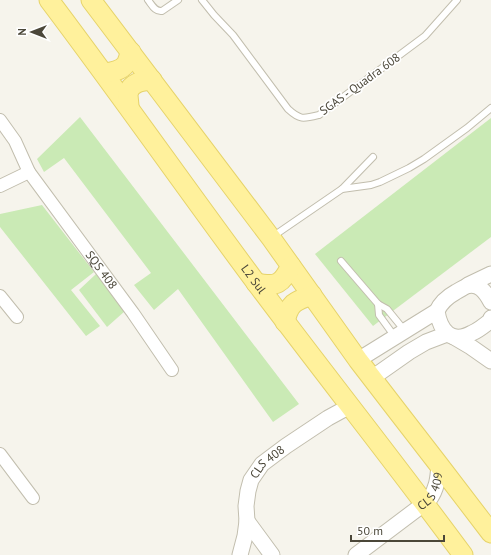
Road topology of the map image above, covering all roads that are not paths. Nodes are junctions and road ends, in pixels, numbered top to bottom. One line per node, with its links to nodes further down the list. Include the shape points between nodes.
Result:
1 (49, 0): 8 (main road, L2 Sul)
2 (92, 0): 7 (main road)
3 (148, 0): 4 (lane, via 159,12)
4 (177, 0)
5 (202, 0): 6 (lane, SGAS - Quadra 608, via 233,35 288,109 295,116 302,118 318,115 425,36)
6 (457, 0)
7 (131, 52): 8 (main road, via 126,64 120,69); 9 (main road)
8 (104, 73): 10 (main road, L2 Sul)
9 (152, 80): 10 (main road, via 132,86 128,95); 17 (main road)
10 (129, 108): 21 (main road, L2 Sul)
11 (491, 108): 16 (lane, via 468,128 408,168 371,185)
12 (0, 120): 14 (street, SQS 408, via 15,141)
13 (373, 156): 16 (lane)
14 (29, 172): 15 (street); 35 (street, SQS 408)
15 (0, 186)
16 (342, 189): 17 (lane)
17 (271, 238): 19 (main road)
18 (341, 261): 26 (lane)
19 (291, 266): 21 (main road, via 279,283); 23 (main road)
20 (491, 274): 22 (street)
21 (256, 283): 30 (main road, L2 Sul)
22 (468, 285): 25 (street, via 481,288); 27 (street, via 444,300)
23 (312, 294): 30 (main road, via 295,302 287,312); 33 (main road)
24 (0, 296): 28 (street)
25 (491, 301)
26 (378, 304): 31 (lane, via 387,309); 31 (lane, via 379,315)
27 (437, 311): 31 (street); 32 (street, via 441,325)
28 (17, 317)
29 (491, 320): 32 (street, via 472,334 463,337)
30 (285, 322): 37 (main road, L2 Sul)
31 (400, 334): 33 (street)
32 (450, 336): 34 (street); 36 (street, via 426,342)
33 (358, 360): 36 (main road)
34 (491, 361)
35 (172, 370)
36 (372, 378): 39 (main road)
37 (350, 406): 41 (main road, L2 Sul); 42 (street, CLS 408, via 328,418 262,464 251,480 248,491)
38 (0, 454): 40 (street)
39 (439, 465): 41 (street, CLS 409, via 437,484 432,496); 43 (main road)
40 (33, 498)
41 (425, 503): 46 (street, CLS 409); 47 (main road, L2 Sul)
42 (247, 521): 44 (street, CLS 408); 45 (street)
43 (491, 533)
44 (240, 555)
45 (272, 555)
46 (356, 555)
47 (463, 555)

